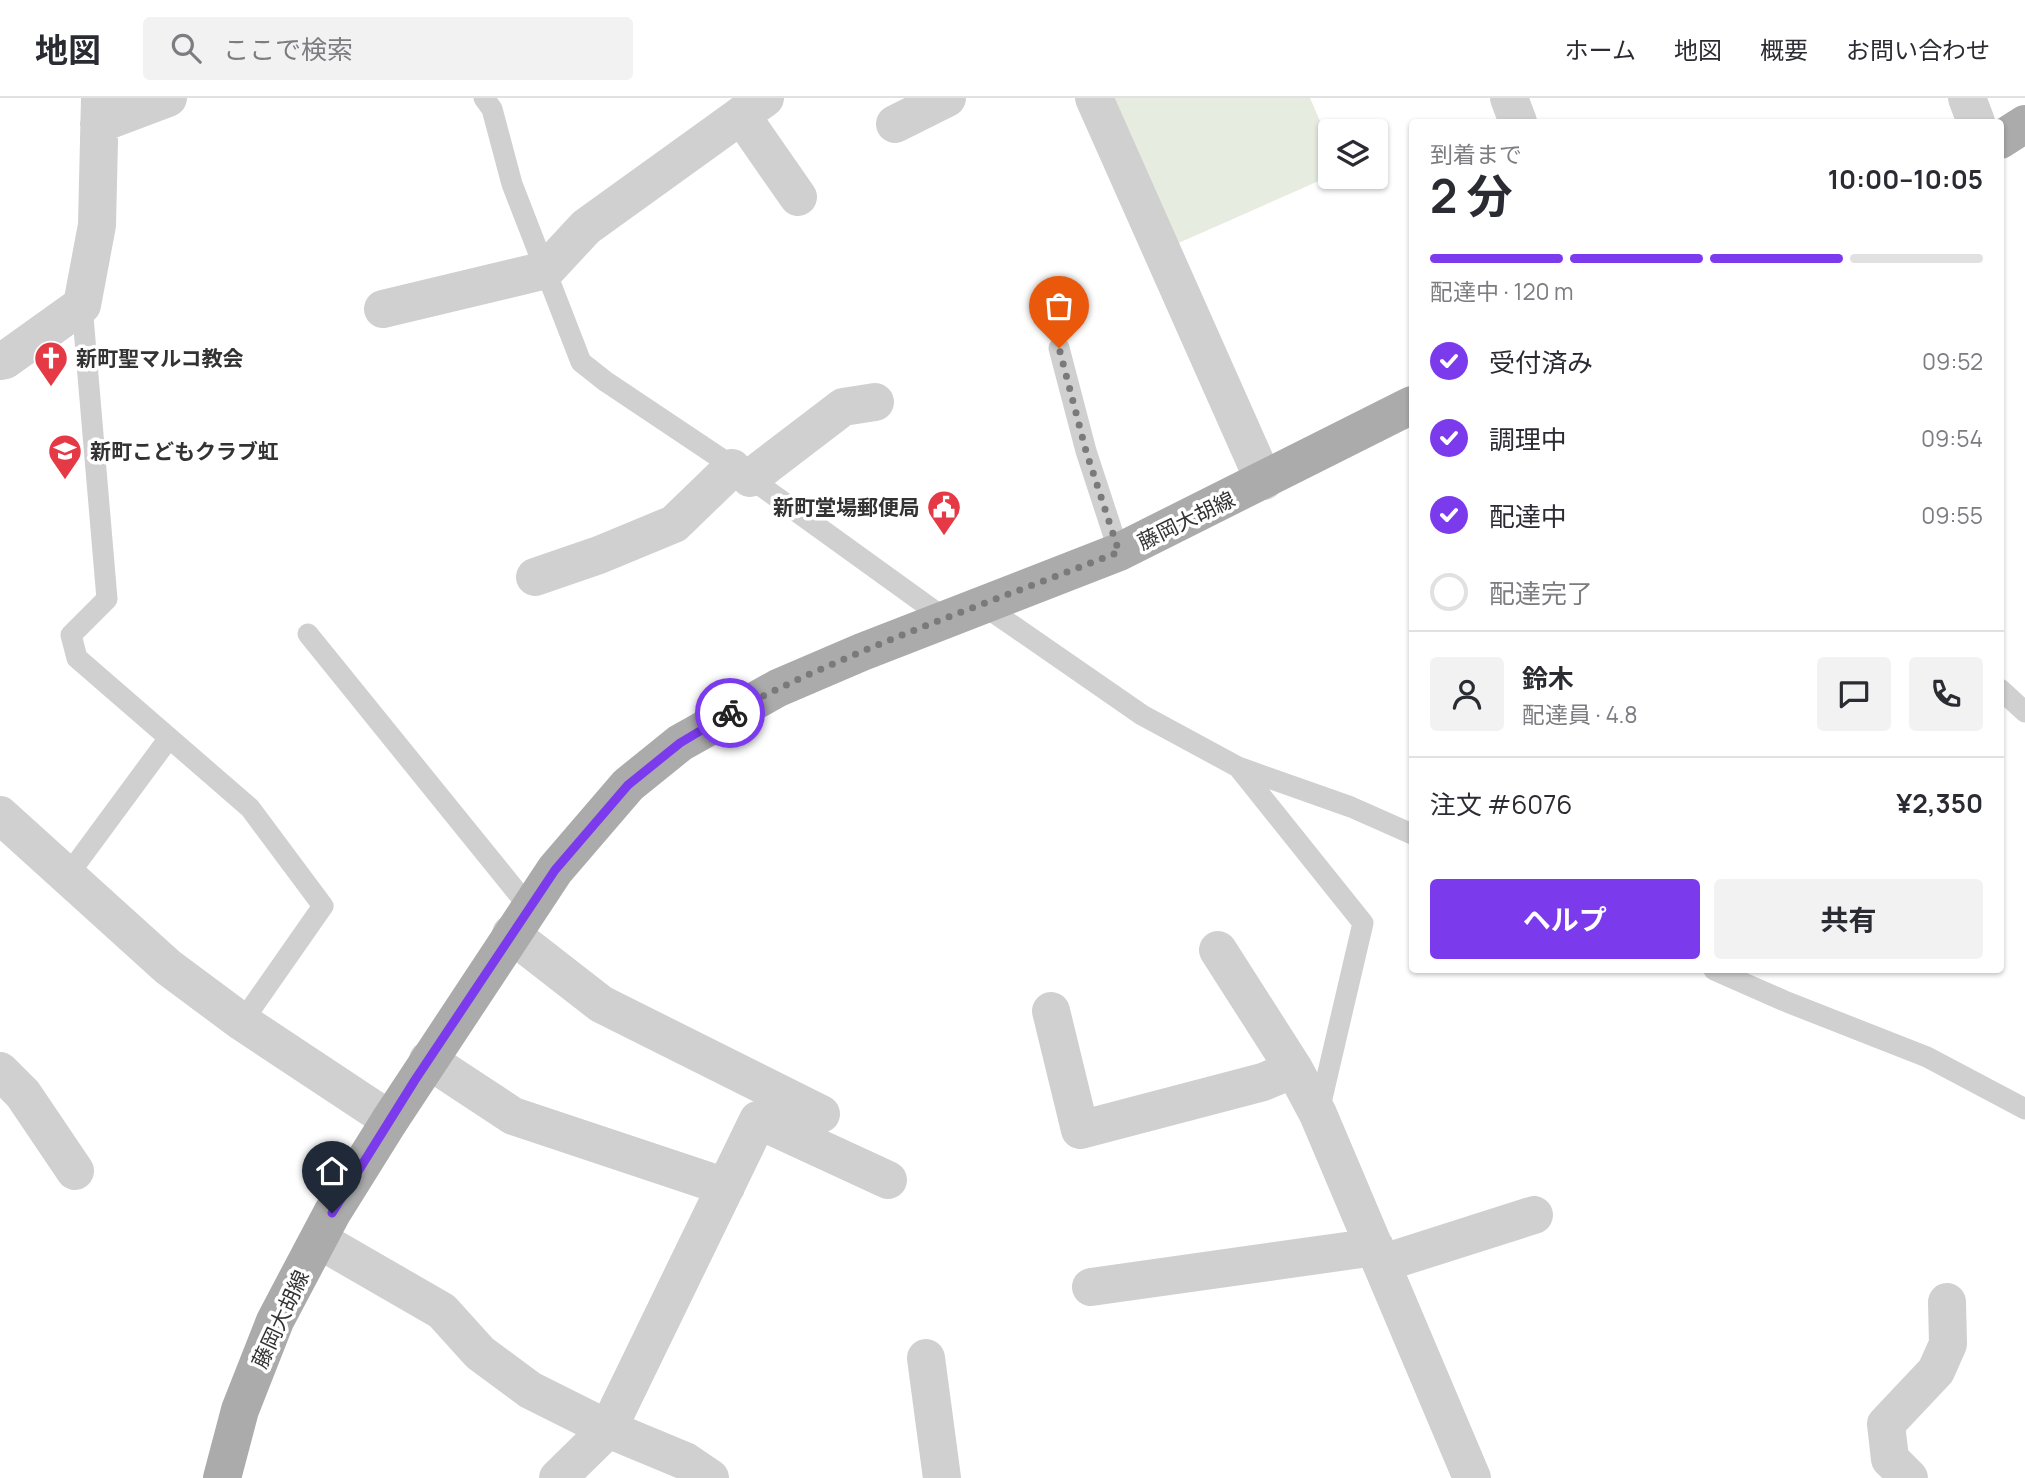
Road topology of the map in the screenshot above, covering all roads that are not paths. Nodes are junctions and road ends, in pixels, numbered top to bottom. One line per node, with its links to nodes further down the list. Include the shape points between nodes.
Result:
1 (168, 98): 8 (street)
2 (484, 98): 17 (lane, via 492,109 512,184)
3 (947, 98): 11 (street)
4 (1094, 98): 25 (street)
5 (1509, 98): 9 (street)
6 (1967, 98): 10 (street)
7 (753, 106): 16 (street); 17 (street, via 586,227)
8 (99, 111): 18 (street, via 97,225)
9 (1517, 119)
10 (1975, 119)
11 (895, 124)
12 (2025, 124): 13 (main road)
13 (2004, 137)
14 (2025, 141): 15 (street)
15 (2004, 146)
16 (798, 197)
17 (546, 270): 19 (street); 24 (lane, via 581,362)
18 (82, 305): 21 (street); 33 (lane, via 107,599 71,635 77,658)
19 (383, 309)
20 (1059, 348): 26 (lane)
21 (0, 361)
22 (875, 402): 24 (street, via 843,407)
23 (1409, 407): 25 (main road, 藤岡大胡線)
24 (741, 473): 27 (street, via 674,524); 29 (lane)
25 (1264, 481): 26 (main road, 藤岡大胡線)
26 (1119, 552): 28 (main road, 藤岡大胡線)
27 (535, 577)
28 (984, 606): 29 (main road, 藤岡大胡線); 34 (lane, via 1142,715)
29 (947, 620): 38 (main road, 藤岡大胡線, via 778,688 680,743 628,785 555,870)
30 (308, 634): 38 (lane)
31 (2004, 693): 32 (lane)
32 (2025, 712)
33 (169, 738): 37 (lane); 42 (lane, via 250,808 323,906)
34 (1238, 768): 36 (lane); 48 (lane, via 1363,923)
35 (0, 815): 37 (street)
36 (1409, 833)
37 (68, 875): 42 (street, via 168,967)
38 (520, 921): 43 (main road, 藤岡大胡線); 47 (street, via 601,1004)
39 (1218, 950): 44 (street)
40 (1721, 973): 46 (lane, via 1927,1057)
41 (1051, 1011): 44 (street, via 1080,1130 1263,1082)
42 (242, 1022): 49 (street)
43 (428, 1060): 49 (main road, 藤岡大胡線); 52 (street, via 513,1116)
44 (1294, 1069): 48 (street)
45 (0, 1070): 50 (street, via 23,1094)
46 (2025, 1109)
47 (821, 1114)
48 (1318, 1114): 55 (street)
49 (390, 1120): 54 (main road, 藤岡大胡線)
50 (75, 1171)
51 (888, 1180): 52 (street, via 758,1120)
52 (726, 1187): 59 (street)
53 (1534, 1215): 55 (street)
54 (319, 1240): 59 (street, via 442,1311 480,1353 530,1390); 60 (main road, 藤岡大胡線, via 275,1321 240,1410)
55 (1379, 1255): 56 (street); 64 (street)
56 (1091, 1287)
57 (1947, 1302): 65 (street, via 1948,1344 1936,1371 1885,1424 1890,1459)
58 (926, 1358): 63 (street)
59 (608, 1429): 61 (street); 62 (street, via 685,1461)
60 (222, 1478)
61 (558, 1478)
62 (710, 1478)
63 (942, 1478)
64 (1472, 1478)
65 (1909, 1478)

